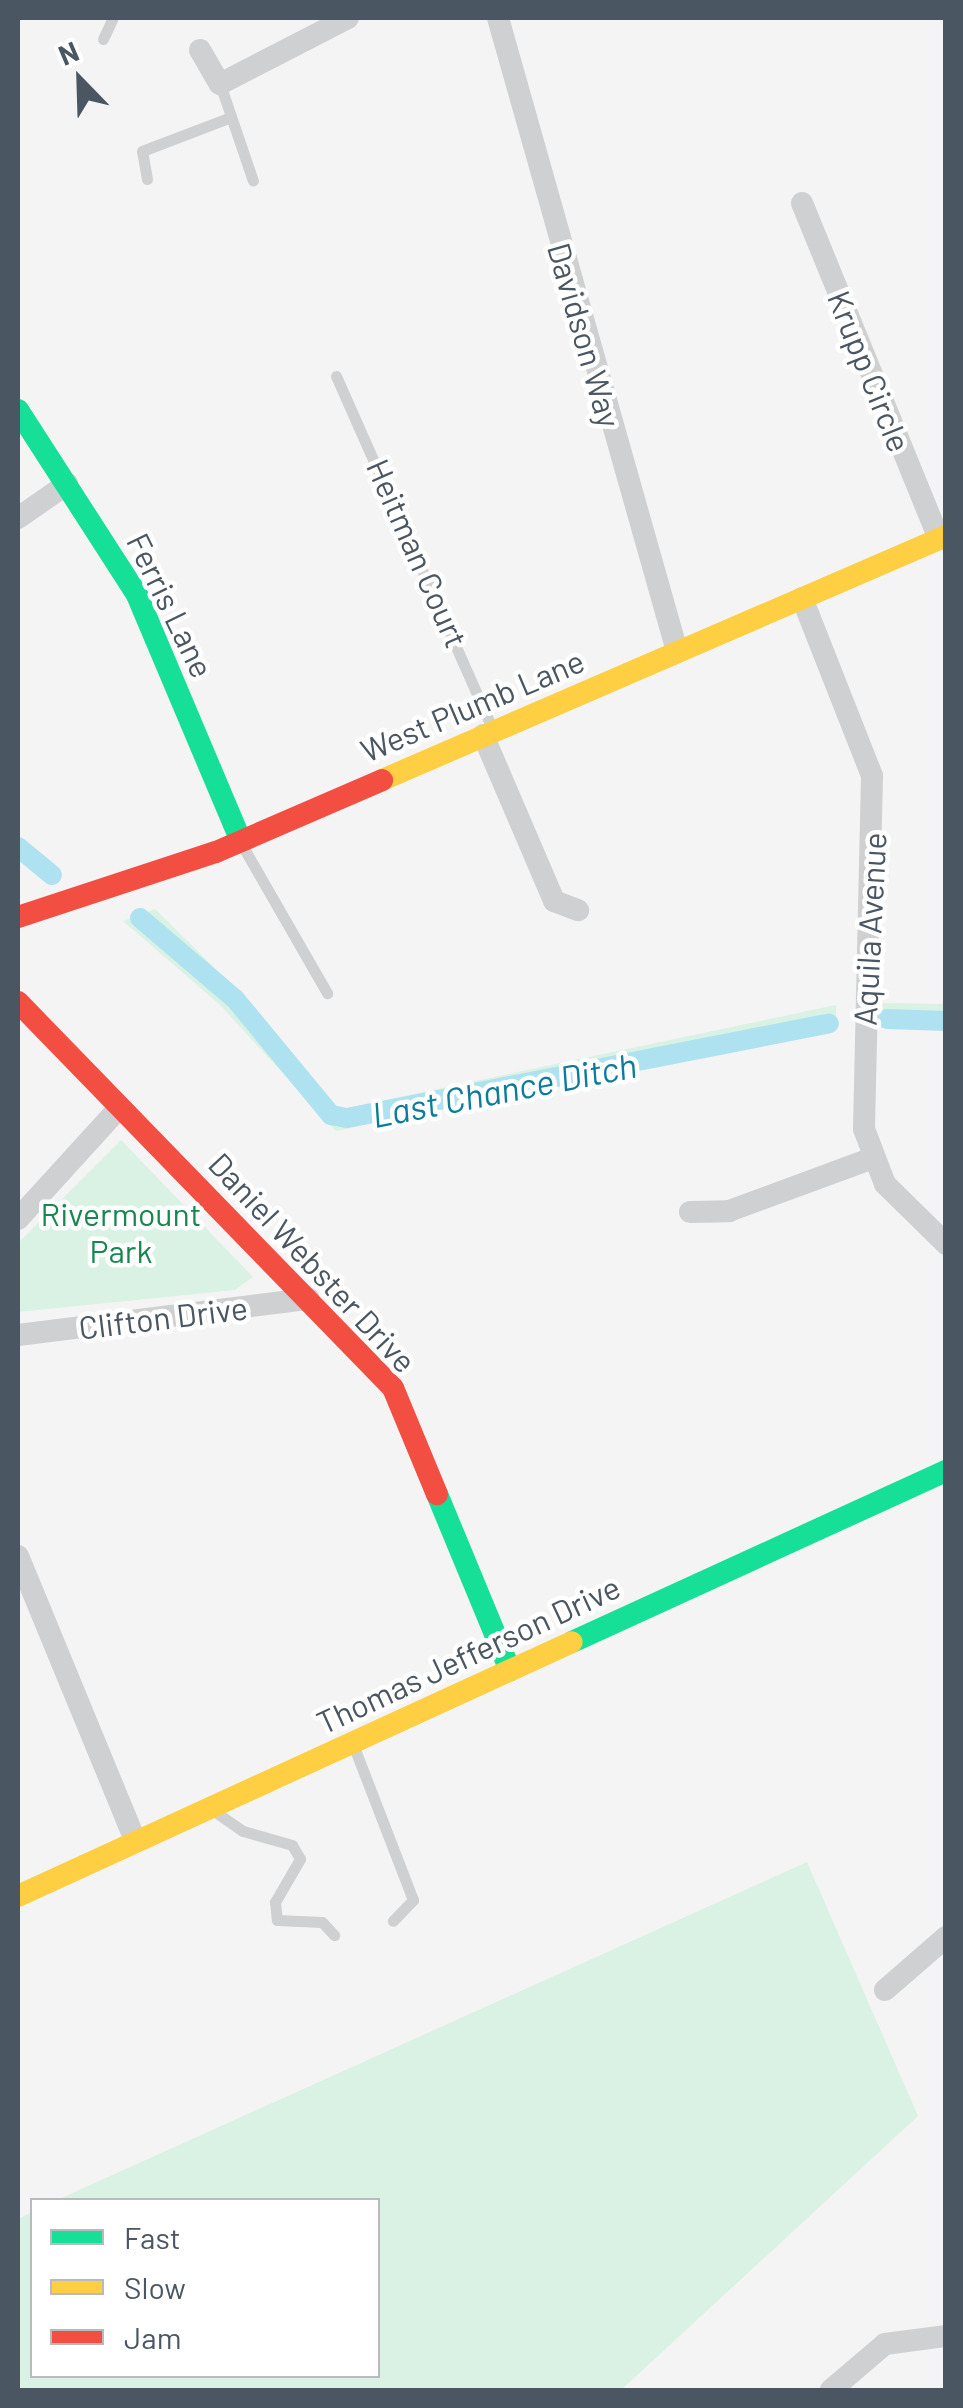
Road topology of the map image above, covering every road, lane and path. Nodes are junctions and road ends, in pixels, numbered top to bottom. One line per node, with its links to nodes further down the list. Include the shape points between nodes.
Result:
1 (113, 18): 4 (lane)
2 (348, 18): 6 (street)
3 (498, 18): 17 (street, Davidson Way)
4 (103, 39)
5 (200, 50): 6 (street)
6 (220, 84): 7 (lane)
7 (231, 117): 8 (lane, via 142,151); 9 (lane)
8 (147, 179)
9 (253, 181)
10 (802, 203): 15 (street, Krupp Circle)
11 (336, 376): 18 (lane, Heitman Court)
12 (18, 410): 13 (street, Ferris Lane)
13 (68, 484): 14 (street); 19 (street, Ferris Lane, via 137,595)
14 (18, 518)
15 (942, 538): 16 (street, West Plumb Lane)
16 (802, 598): 17 (street, West Plumb Lane); 25 (street, Aquila Avenue, via 872,776 861,1101)
17 (677, 651): 18 (street, West Plumb Lane)
18 (488, 733): 19 (street, West Plumb Lane); 20 (street, via 554,901)
19 (241, 841): 21 (street, West Plumb Lane); 22 (lane)
20 (578, 910)
21 (18, 916)
22 (327, 993)
23 (18, 1002): 24 (street, Daniel Webster Drive)
24 (120, 1107): 27 (street); 29 (street, Daniel Webster Drive)
25 (873, 1158): 26 (street, via 729,1211); 28 (street, Aquila Avenue, via 904,1209)
26 (690, 1212)
27 (18, 1219)
28 (946, 1244)
29 (309, 1299): 30 (street, Clifton Drive); 33 (street, Daniel Webster Drive, via 393,1388)
30 (18, 1335)
31 (946, 1471): 33 (street, Thomas Jefferson Drive)
32 (18, 1556): 36 (street)
33 (510, 1670): 34 (street, Thomas Jefferson Drive)
34 (352, 1743): 35 (street, Thomas Jefferson Drive); 38 (lane, via 412,1900)
35 (212, 1808): 36 (street, Thomas Jefferson Drive); 39 (lane, via 234,1827 292,1845 298,1865 273,1912 284,1927 322,1922)
36 (136, 1842): 37 (street, Thomas Jefferson Drive)
37 (18, 1896)
38 (392, 1922)
39 (334, 1934)
40 (946, 1937): 41 (street)
41 (885, 1990)
42 (946, 2336): 43 (street, via 885,2344)
43 (832, 2390)

